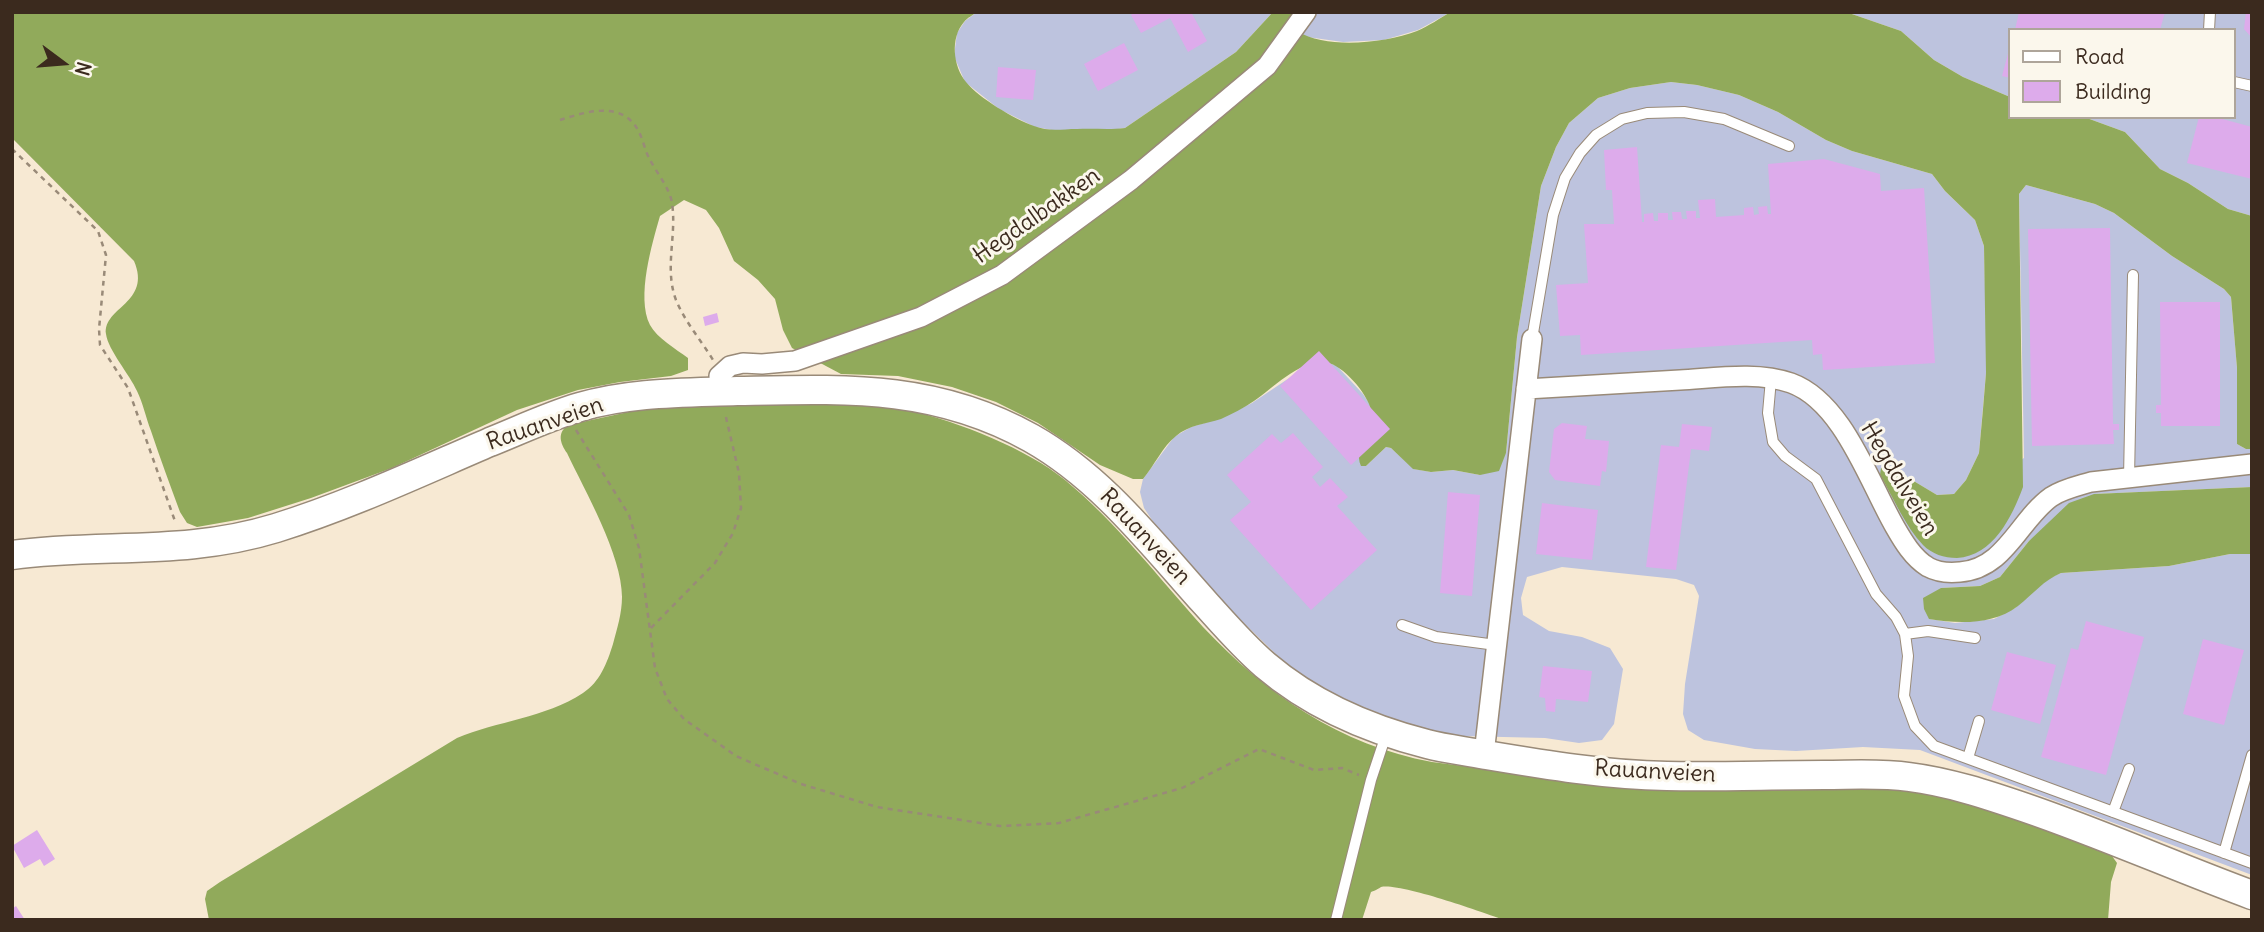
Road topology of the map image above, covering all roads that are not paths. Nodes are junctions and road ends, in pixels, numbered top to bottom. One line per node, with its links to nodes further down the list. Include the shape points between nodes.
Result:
1 (1306, 12): 6 (street, Hegdalbakken, via 1268,66 1131,180 1002,275 921,317 795,361 730,366)
2 (1789, 146): 4 (lane, via 1724,119 1684,113 1647,113 1622,119 1596,135 1565,178 1553,215)
3 (2133, 275): 9 (lane)
4 (1532, 338): 7 (street)
5 (1771, 379): 7 (street, Hegdalveien, via 1743,376); 9 (street, Hegdalveien, via 1812,393 1827,408 1906,545 1930,568 1946,572 1977,569 1999,555 2052,496 2091,482); 12 (lane, via 1768,413 1773,442 1816,479 1876,594)
6 (720, 384): 10 (main road, Rauanveien, via 565,412 361,497 229,540 184,547); 16 (main road, Rauanveien, via 899,393 947,403 1006,425 1058,455 1097,485 1265,665 1309,697)
7 (1526, 389): 14 (street)
8 (2252, 464): 9 (street, Hegdalveien)
9 (2129, 478)
10 (12, 555)
11 (1402, 625): 14 (lane, via 1436,638)
12 (1905, 634): 13 (lane, via 1928,631); 19 (lane, via 1904,696 1915,726 1934,746)
13 (1975, 638)
14 (1496, 645): 17 (street)
15 (1979, 721): 19 (lane)
16 (1386, 733): 17 (main road, Rauanveien); 25 (lane)
17 (1483, 754): 24 (main road, Rauanveien, via 1666,776 1913,777 2047,815)
18 (2252, 755): 22 (lane)
19 (1968, 758): 21 (lane)
20 (2129, 769): 21 (lane)
21 (2113, 812): 22 (lane)
22 (2224, 853): 23 (lane)
23 (2252, 863)
24 (2252, 895)
25 (1336, 920)

